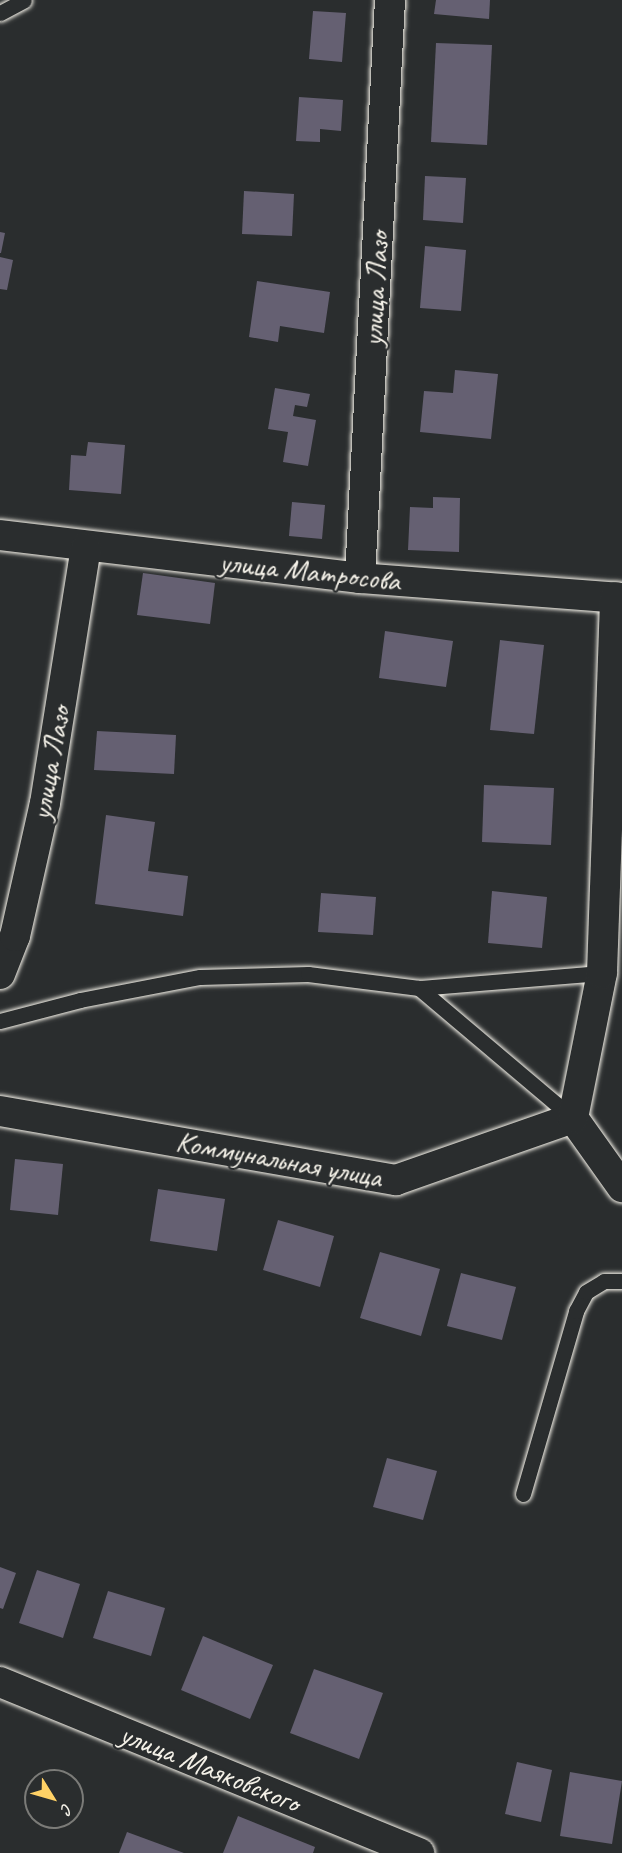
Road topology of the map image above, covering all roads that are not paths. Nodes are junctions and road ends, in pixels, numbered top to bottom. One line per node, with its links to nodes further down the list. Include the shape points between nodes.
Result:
1 (24, 0): 3 (lane)
2 (390, 0): 6 (street, улица Лазо)
3 (0, 13)
4 (0, 535): 5 (street, улица Матросова)
5 (86, 548): 6 (street, улица Матросова); 9 (street, улица Лазо, via 45,803 15,936)
6 (360, 578): 7 (street, улица Матросова)
7 (618, 598): 8 (street)
8 (602, 973): 10 (lane); 13 (street)
9 (0, 974)
10 (418, 988): 11 (lane, via 308,974 200,977 80,1000); 13 (lane)
11 (0, 1021)
12 (0, 1110): 13 (street, Коммунальная улица, via 396,1179)
13 (573, 1118): 14 (street)
14 (622, 1187)
15 (622, 1281): 16 (lane, via 604,1281 586,1292 576,1311)
16 (523, 1494)
17 (0, 1682): 18 (street, улица Маяковского)
18 (420, 1853)

